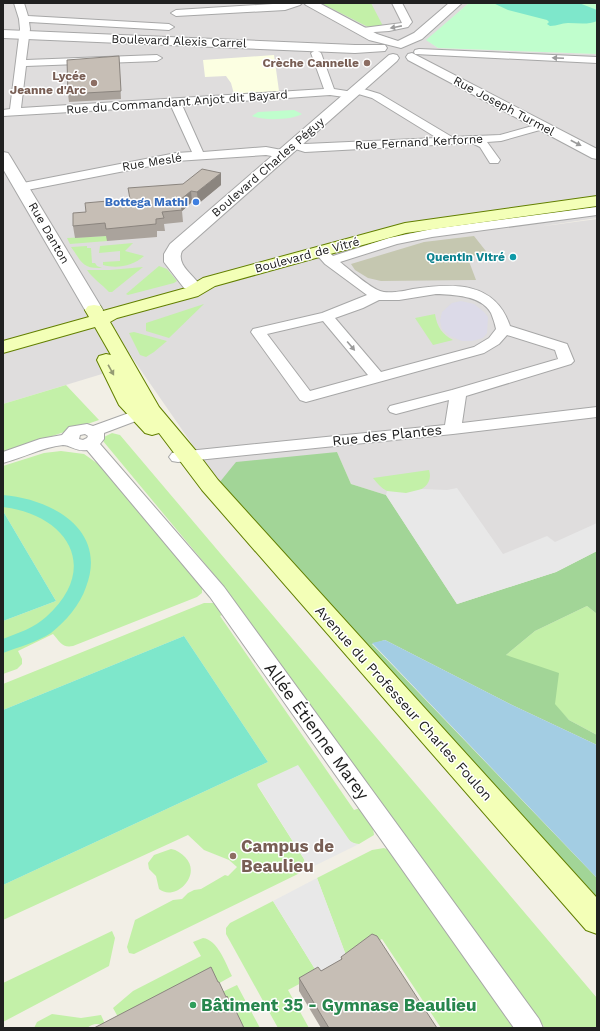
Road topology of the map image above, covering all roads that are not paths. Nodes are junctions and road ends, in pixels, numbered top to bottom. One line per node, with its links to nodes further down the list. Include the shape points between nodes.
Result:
1 (19, 3): 8 (street)
2 (180, 3): 7 (street)
3 (297, 3): 7 (street, via 285,7)
4 (310, 3): 11 (street)
5 (397, 3): 11 (street, one-way to 11, via 407,22 405,25)
6 (456, 3): 14 (street, Boulevard Charles Péguy)
7 (176, 13): 9 (street)
8 (24, 19): 9 (street); 12 (street)
9 (169, 27): 13 (street)
10 (3, 34): 12 (street, Boulevard Alexis Carrel)
11 (368, 34): 14 (street)
12 (24, 35): 13 (street, Boulevard Alexis Carrel); 18 (street)
13 (164, 41): 14 (street, Boulevard Alexis Carrel, via 355,49)
14 (400, 48): 17 (street, one-way to 14); 20 (street, Boulevard Charles Péguy); 24 (street, Rue Joseph Turmel)
15 (316, 52): 19 (street)
16 (157, 58): 18 (street)
17 (597, 60)
18 (21, 63): 22 (street)
19 (330, 92): 20 (street, Rue du Commandant Anjot dit Bayard); 21 (street, Rue du Commandant Anjot dit Bayard)
20 (354, 92): 26 (street, Rue du Commandant Anjot dit Bayard, via 368,92 376,96); 27 (street, Boulevard Charles Péguy)
21 (175, 102): 22 (street, Rue du Commandant Anjot dit Bayard); 30 (street)
22 (15, 112): 23 (street, Rue du Commandant Anjot dit Bayard)
23 (3, 113)
24 (543, 126): 25 (street, Rue Fernand Kerforne, via 501,138); 28 (street, Rue Joseph Turmel, one-way to 28)
25 (475, 139): 26 (street, Rue Fernand Kerforne); 31 (street, via 484,145)
26 (449, 140): 27 (street, Rue Fernand Kerforne)
27 (288, 150): 30 (street, Rue Meslé); 37 (street, Boulevard Charles Péguy, via 176,248 171,261)
28 (597, 155)
29 (3, 156): 32 (street, Rue Danton)
30 (199, 156): 32 (street, Rue Meslé, via 166,159)
31 (494, 160)
32 (22, 187): 40 (street, Rue Danton)
33 (597, 201): 35 (main road, Boulevard de Vitré, via 405,228)
34 (597, 211): 35 (street, via 432,233)
35 (325, 256): 36 (main road, Boulevard de Vitré); 38 (street)
36 (209, 282): 37 (main road, Boulevard de Vitré); 40 (main road, Boulevard de Vitré, via 192,292)
37 (190, 284): 40 (main road, Boulevard de Vitré)
38 (377, 296): 39 (street); 41 (street, via 399,296 436,290 465,292 489,302 498,312)
39 (326, 316): 44 (street, one-way to 44); 44 (street, via 258,332 306,397)
40 (91, 317): 42 (main road, Boulevard de Vitré, via 64,321); 43 (main road, Boulevard de Vitré); 48 (main road, Avenue du Professeur Charles Foulon, via 113,341); 48 (main road, Avenue du Professeur Charles Foulon, one-way to 48, via 126,401)
41 (504, 329): 44 (street, via 494,341 479,350); 45 (street, via 562,347 566,361)
42 (3, 339)
43 (3, 348)
44 (378, 378)
45 (458, 393): 46 (street); 49 (street)
46 (396, 409)
47 (597, 412): 49 (street, Rue des Plantes)
48 (145, 413): 50 (street); 51 (main road, Avenue du Professeur Charles Foulon)
49 (453, 429): 51 (street, Rue des Plantes)
50 (85, 438): 52 (street, via 46,443); 54 (street, Allée Étienne Marey, via 217,592)
51 (183, 456): 53 (main road, Avenue du Professeur Charles Foulon)
52 (3, 458)
53 (597, 920)
54 (530, 1028)

